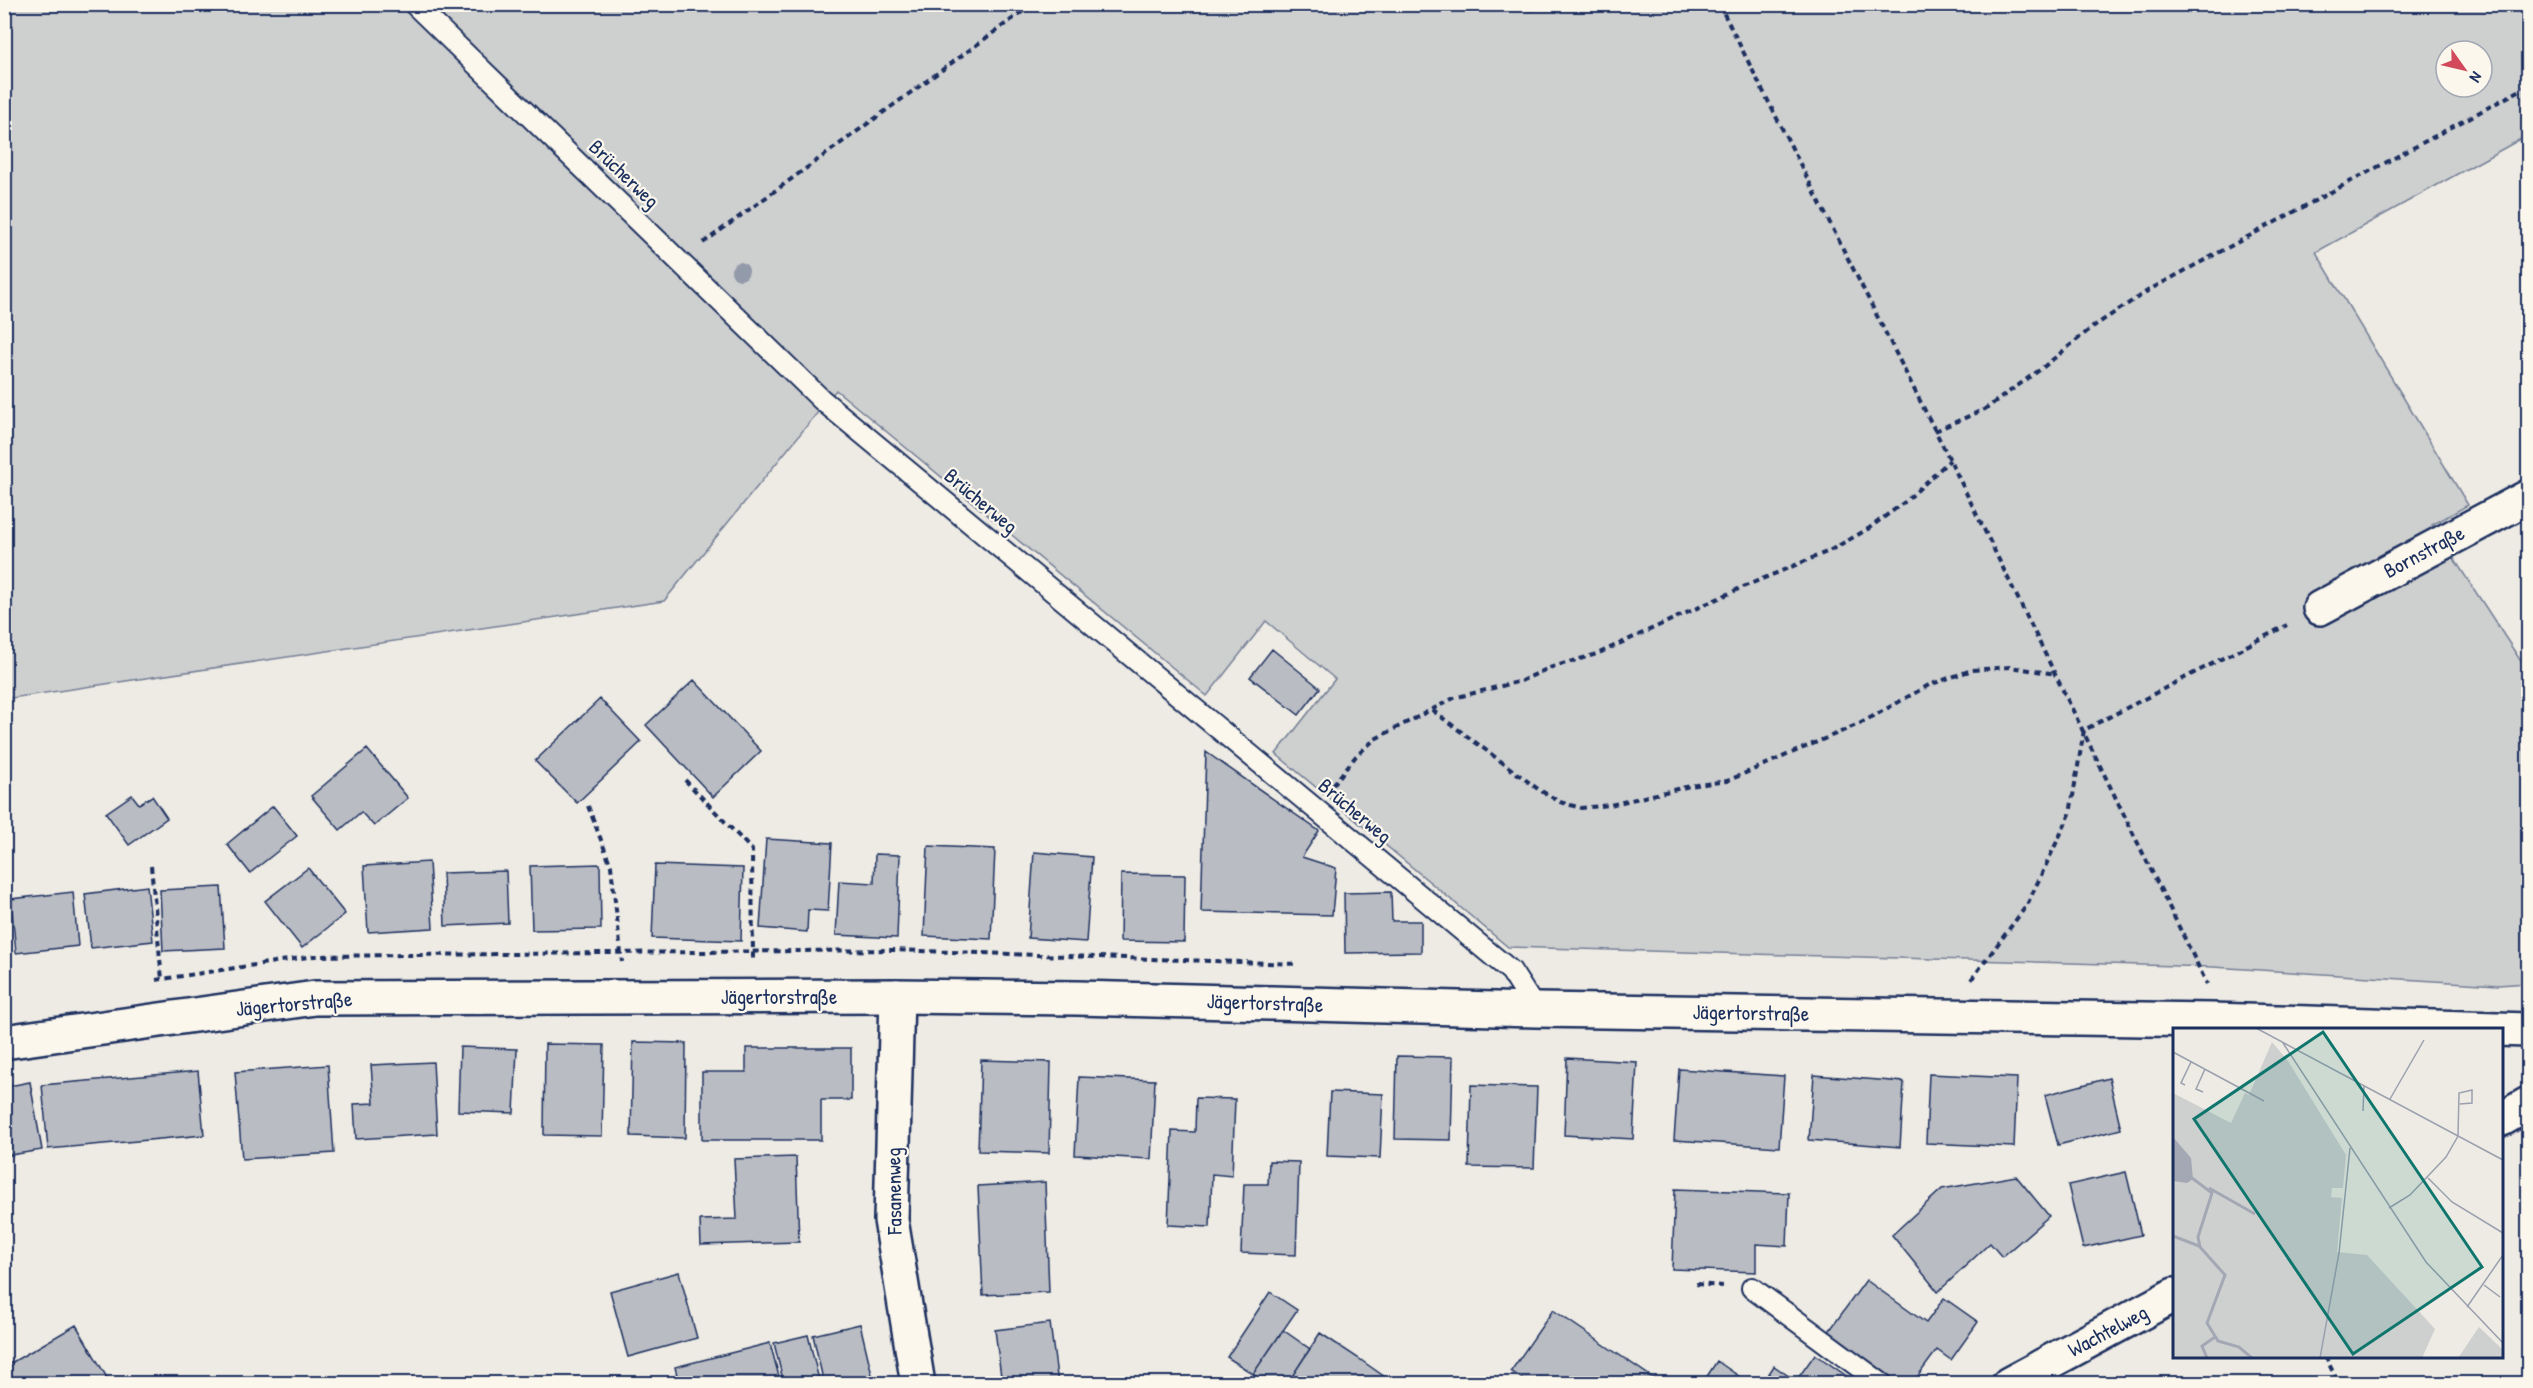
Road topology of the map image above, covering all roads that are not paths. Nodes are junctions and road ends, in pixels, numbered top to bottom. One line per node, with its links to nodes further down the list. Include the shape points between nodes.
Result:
1 (414, 4): 5 (lane, Brücherweg, via 822,400 1511,971)
2 (2529, 497): 3 (street, Bornstraße)
3 (2320, 608)
4 (897, 996): 5 (street, Jägertorstraße); 9 (street, Jägertorstraße, via 315,998); 14 (street, Fasanenweg, via 891,1220)
5 (1536, 1010): 6 (street, Jägertorstraße, via 2212,1020)
6 (2466, 1028)
7 (2503, 1029): 8 (street, Jägertorstraße)
8 (2529, 1030)
9 (4, 1042)
10 (2529, 1104): 11 (street)
11 (2503, 1118)
12 (1752, 1288): 15 (lane)
13 (2173, 1296): 16 (street, Wachtelweg)
14 (918, 1383)
15 (1882, 1383)
16 (2009, 1383)

